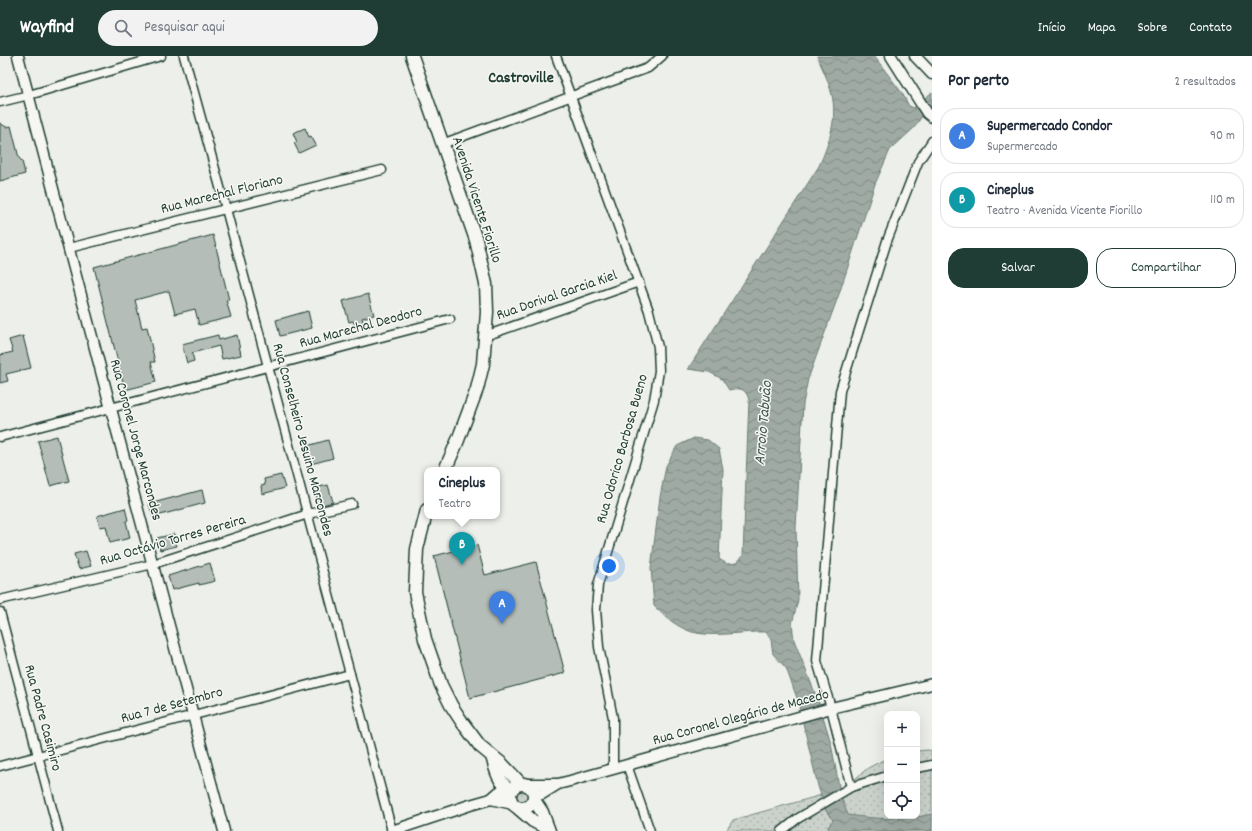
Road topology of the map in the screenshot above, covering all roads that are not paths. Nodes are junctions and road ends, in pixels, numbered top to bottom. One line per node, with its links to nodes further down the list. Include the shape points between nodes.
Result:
1 (18, 56): 10 (street, Rua Coronel Jorge Marcondes)
2 (161, 56): 10 (street)
3 (184, 56): 17 (street, Rua Conselheiro Jesuino Marcondes)
4 (412, 56): 15 (main road, Avenida Vicente Fiorillo)
5 (556, 56): 11 (street, Rua Odorico Barbosa Bueno)
6 (662, 56): 11 (street, via 648,68)
7 (891, 56): 13 (street)
8 (915, 56): 9 (street)
9 (932, 74)
10 (29, 95): 12 (street); 18 (street, Rua Coronel Jorge Marcondes)
11 (570, 96): 15 (street); 19 (street, Rua Odorico Barbosa Bueno)
12 (0, 102)
13 (929, 115)
14 (932, 142): 34 (street, via 918,162 887,241 840,391 817,661)
15 (442, 144): 21 (main road, Avenida Vicente Fiorillo, via 476,240 486,284)
16 (382, 170): 17 (street, Rua Marechal Floriano)
17 (226, 208): 18 (street, Rua Marechal Floriano); 22 (street, Rua Conselheiro Jesuino Marcondes)
18 (69, 248): 23 (street, Rua Coronel Jorge Marcondes)
19 (639, 282): 21 (street, Rua Dorival Garcia Kiel); 42 (street, Rua Odorico Barbosa Bueno, via 658,347 659,371 654,400 598,585 596,610 599,647 613,718)
20 (450, 319): 22 (street, Rua Marechal Deodoro)
21 (485, 336): 25 (main road, Avenida Vicente Fiorillo, via 483,364 477,389)
22 (269, 367): 23 (street, Rua Marechal Deodoro); 27 (street, Rua Conselheiro Jesuino Marcondes)
23 (111, 409): 24 (street, Rua Marechal Deodoro); 29 (street, Rua Coronel Jorge Marcondes)
24 (0, 437)
25 (446, 467)
26 (352, 504): 27 (street, Rua Octávio Torres Pereira)
27 (308, 514): 29 (street, Rua Octávio Torres Pereira); 32 (street, Rua Conselheiro Jesuino Marcondes)
28 (425, 519): 37 (main road, via 418,549 415,592 425,639 441,685 451,704 480,746)
29 (153, 564): 30 (street, Rua Octávio Torres Pereira); 35 (street, Rua Coronel Jorge Marcondes)
30 (0, 600)
31 (0, 612): 36 (street, Rua Padre Casimiro)
32 (350, 674): 35 (street, Rua 7 de Setembro); 52 (street, Rua Conselheiro Jesuino Marcondes)
33 (932, 684): 34 (street, Rua Coronel Olegário de Macedo)
34 (828, 709): 38 (street, Rua Coronel Olegário de Macedo); 46 (street)
35 (193, 715): 36 (street, Rua 7 de Setembro); 51 (street, Rua Coronel Jorge Marcondes)
36 (38, 756): 40 (street, Rua 7 de Setembro); 50 (street, Rua Padre Casimiro)
37 (492, 756): 44 (main road); 48 (main road, via 498,776)
38 (627, 765): 42 (street, Rua Coronel Olegário de Macedo); 53 (street)
39 (932, 765): 41 (street)
40 (0, 766)
41 (920, 767)
42 (613, 768): 45 (street, Rua Coronel Olegário de Macedo)
43 (884, 777): 46 (street)
44 (523, 784): 45 (street); 47 (main road, via 532,788); 48 (main road, via 514,787)
45 (558, 784): 47 (street)
46 (851, 787): 54 (street, via 797,818)
47 (535, 798): 48 (main road, via 530,806 522,809); 49 (main road)
48 (513, 799): 49 (main road, via 533,821); 52 (street, via 491,799)
49 (548, 830)
50 (58, 831)
51 (224, 831)
52 (392, 831)
53 (650, 831)
54 (782, 831)

